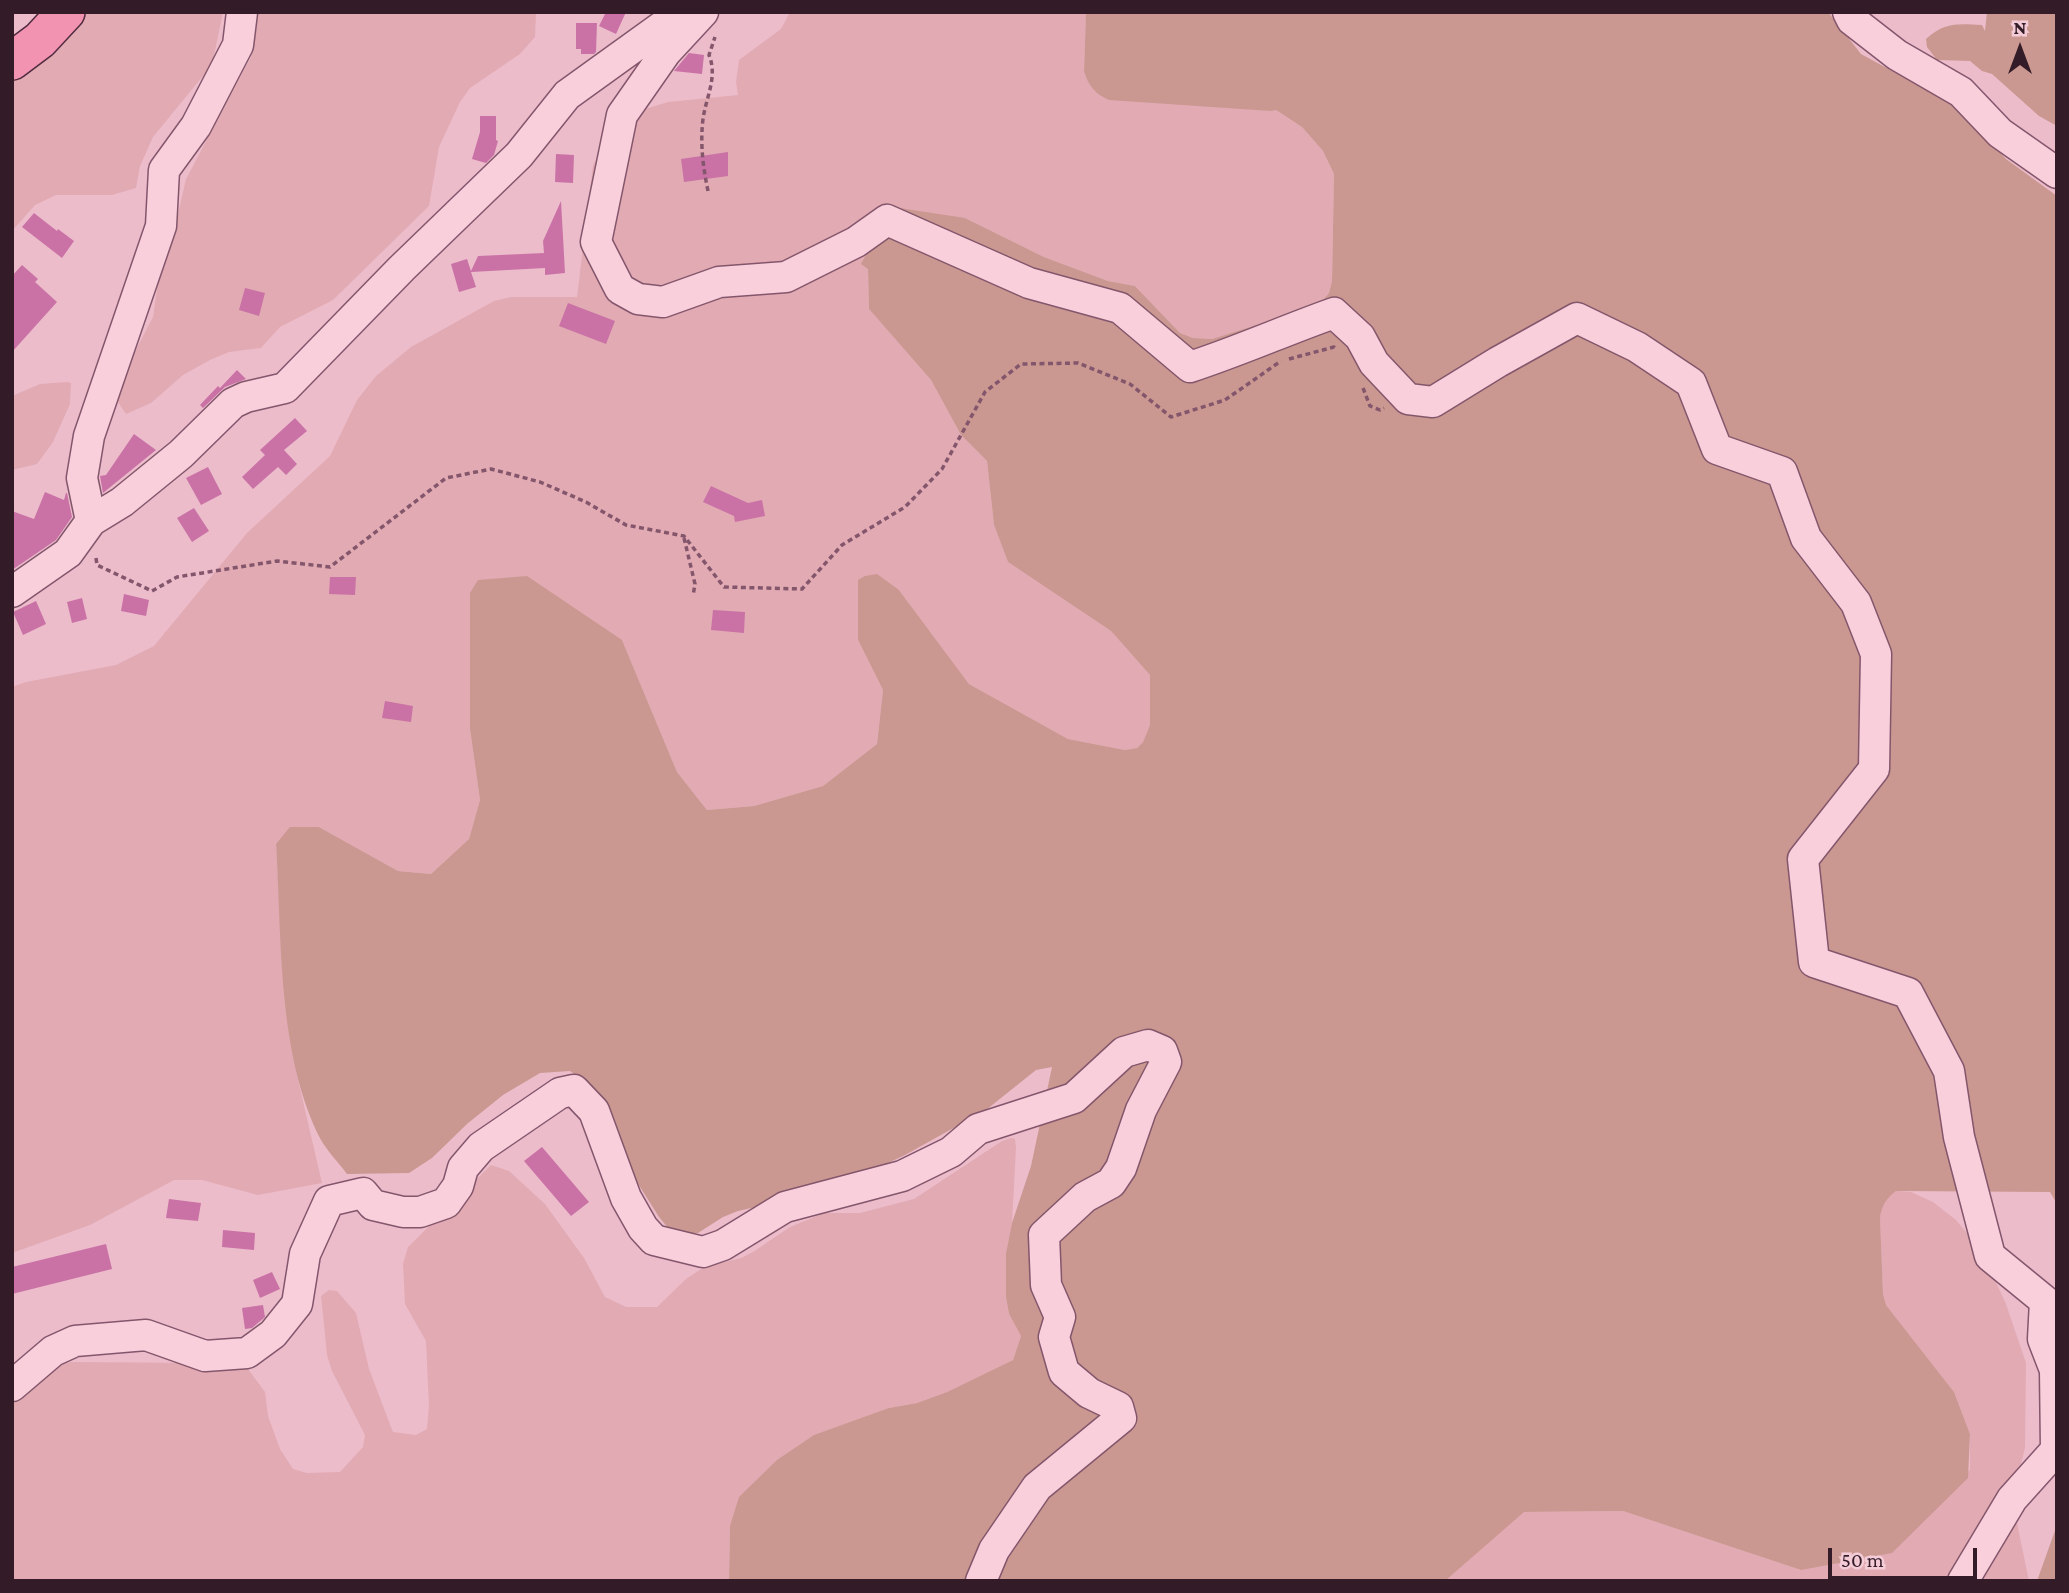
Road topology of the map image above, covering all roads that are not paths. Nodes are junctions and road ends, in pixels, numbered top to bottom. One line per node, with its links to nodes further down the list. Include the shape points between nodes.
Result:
1 (66, 12): 5 (main road)
2 (242, 12): 7 (street, via 239,45 195,126 164,170 161,226 89,436 82,478)
3 (1848, 12): 6 (street, via 1897,55 1961,92 2000,134)
4 (706, 21): 7 (street, via 678,15 567,95 519,155 285,388 233,403 181,454); 11 (street, via 666,52 622,115 596,242 620,289 638,299 663,302 719,282 786,277 856,242 887,220 1028,284 1120,308 1191,367 1334,313 1360,337 1374,363 1408,399 1433,402 1577,318 1637,347 1691,383 1717,449 1782,471 1806,538 1856,603 1876,654 1874,769 1803,859 1814,962 1908,993 1949,1071 1959,1137 1990,1256 2046,1301 2043,1339 2055,1370 2056,1450 2012,1499)
5 (12, 61)
6 (2057, 173)
7 (91, 521): 8 (street, via 68,553)
8 (12, 592)
9 (12, 1385): 10 (street, via 53,1350 75,1341 146,1335 205,1356 247,1353 273,1334 297,1304 305,1254 329,1201 363,1193 373,1205 403,1212 446,1203 463,1168 481,1147 560,1093 574,1090 594,1111 626,1198 643,1228 654,1240 703,1252 785,1207 902,1176 951,1152 978,1129 1074,1098 1124,1052 1148,1045 1162,1051 1166,1062 1141,1110 1121,1168 1111,1183 1085,1197 1044,1235 1046,1285 1060,1317 1054,1337 1064,1372 1089,1393 1118,1407 1121,1418 1037,1487 994,1550)
10 (981, 1581)
11 (1963, 1581)

